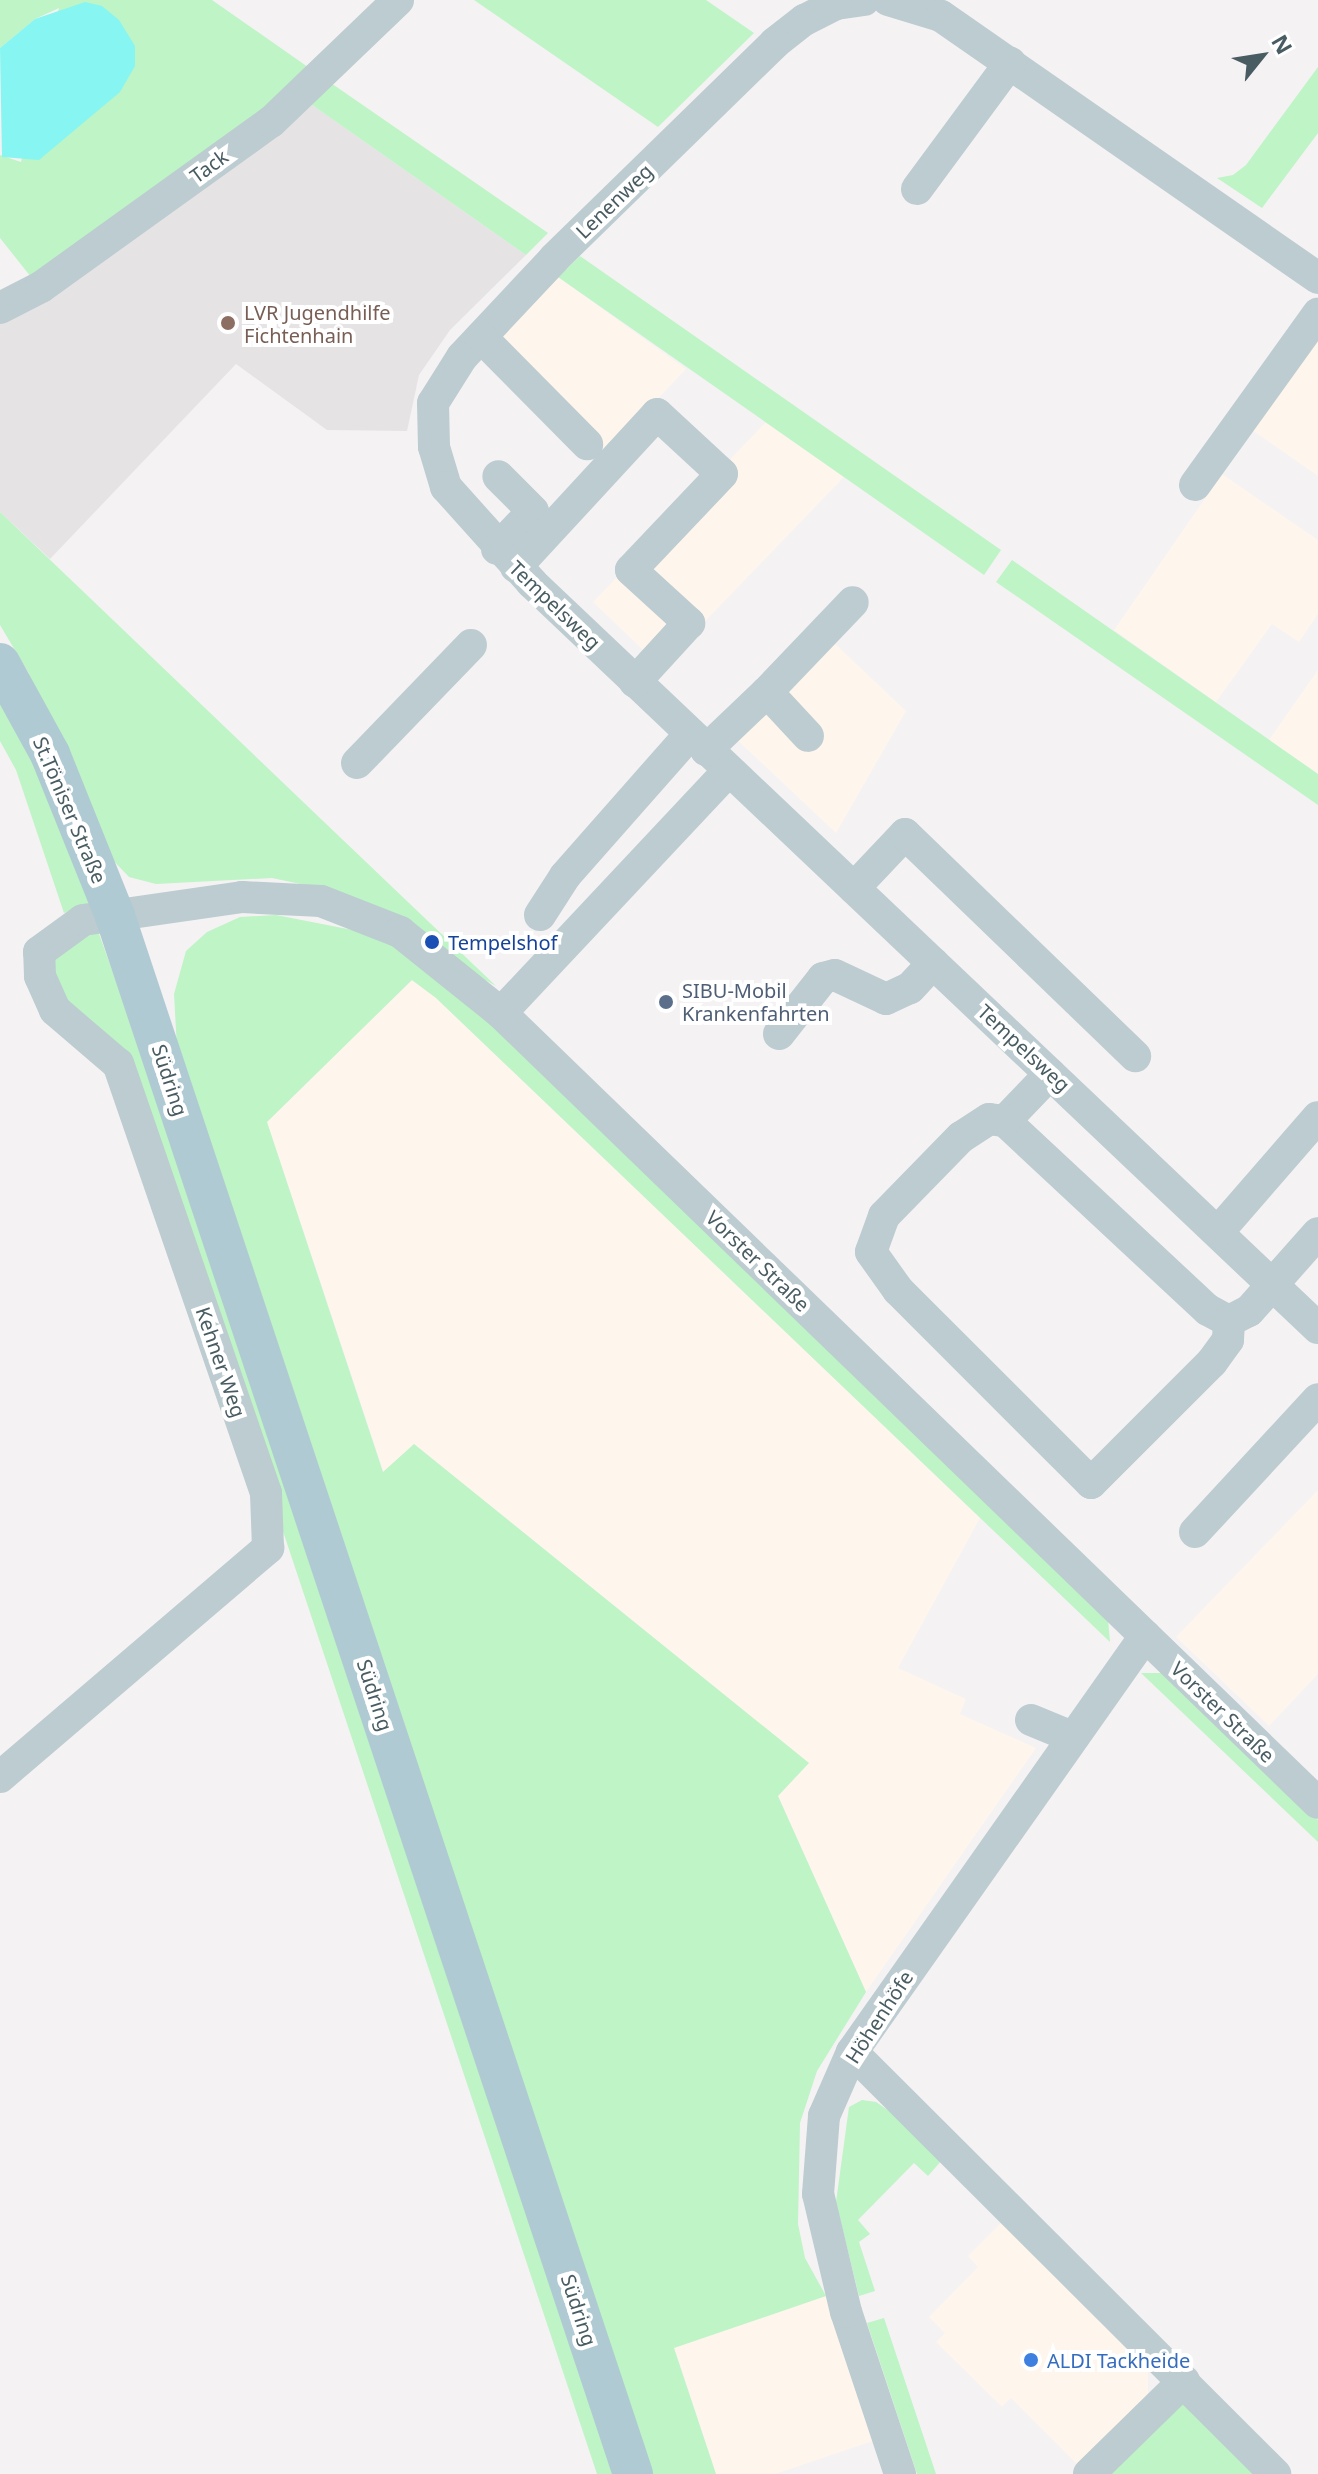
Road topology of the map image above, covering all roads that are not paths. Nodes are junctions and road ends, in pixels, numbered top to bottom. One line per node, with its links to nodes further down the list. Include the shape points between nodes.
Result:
1 (398, 0): 7 (street, Tack, via 271,122 41,287)
2 (888, 0): 4 (street, via 941,16)
3 (852, 1): 9 (street, Lenenweg, via 804,20 775,43)
4 (1010, 63): 5 (street); 6 (street)
5 (917, 189)
6 (1318, 278)
7 (0, 308)
8 (1318, 314): 13 (street)
9 (481, 337): 10 (street); 11 (street, Lenenweg, via 433,403)
10 (587, 444)
11 (437, 457): 14 (street, Tempelsweg, via 446,487)
12 (498, 476): 14 (street, via 533,511)
13 (1195, 485)
14 (506, 558): 18 (street, Tempelsweg); 18 (street, via 657,414 722,474 631,570 689,623)
15 (853, 602): 19 (street)
16 (471, 645): 22 (street)
17 (0, 663): 25 (main road, St.Töniser Straße, via 50,754)
18 (635, 682): 21 (street, Tempelsweg)
19 (767, 692): 20 (street); 21 (street)
20 (808, 736)
21 (708, 752): 23 (street, Tempelsweg); 24 (street, via 565,876); 27 (street)
22 (357, 763)
23 (854, 888): 26 (street, Tempelsweg); 29 (street, via 905,834)
24 (540, 915)
25 (115, 916): 27 (street, Vorster Straße, via 242,897 321,901 400,932); 43 (street, Kehner Weg, via 83,920 39,952 40,976 55,1010 118,1064 266,1493 268,1548); 47 (main road, Südring)
26 (933, 963): 28 (street, via 910,988 886,999 835,975 823,978); 30 (street, Tempelsweg)
27 (501, 1013): 40 (street, Vorster Straße)
28 (779, 1034)
29 (1135, 1056)
30 (1050, 1074): 32 (street); 33 (street, Tempelsweg)
31 (1318, 1117): 33 (street)
32 (1005, 1121): 36 (street, via 1208,1310); 36 (street, via 989,1119 961,1137 884,1216 871,1252 898,1290 1091,1483 1212,1362 1228,1340)
33 (1218, 1232): 35 (street, Tempelsweg)
34 (1318, 1233): 35 (street)
35 (1273, 1284): 36 (street, via 1249,1311); 37 (street, Tempelsweg)
36 (1229, 1321)
37 (1318, 1328)
38 (1318, 1399): 39 (street)
39 (1195, 1532)
40 (1145, 1636): 42 (street, Höhenhöfe); 44 (street, Vorster Straße)
41 (1031, 1720): 42 (street)
42 (1072, 1737): 45 (street, Höhenhöfe)
43 (0, 1777)
44 (1318, 1803)
45 (852, 2052): 46 (street); 48 (street, Höhenhöfe, via 824,2116 818,2194 846,2312)
46 (1184, 2381): 49 (street); 50 (street)
47 (633, 2474)
48 (900, 2474)
49 (1089, 2474)
50 (1275, 2474)

